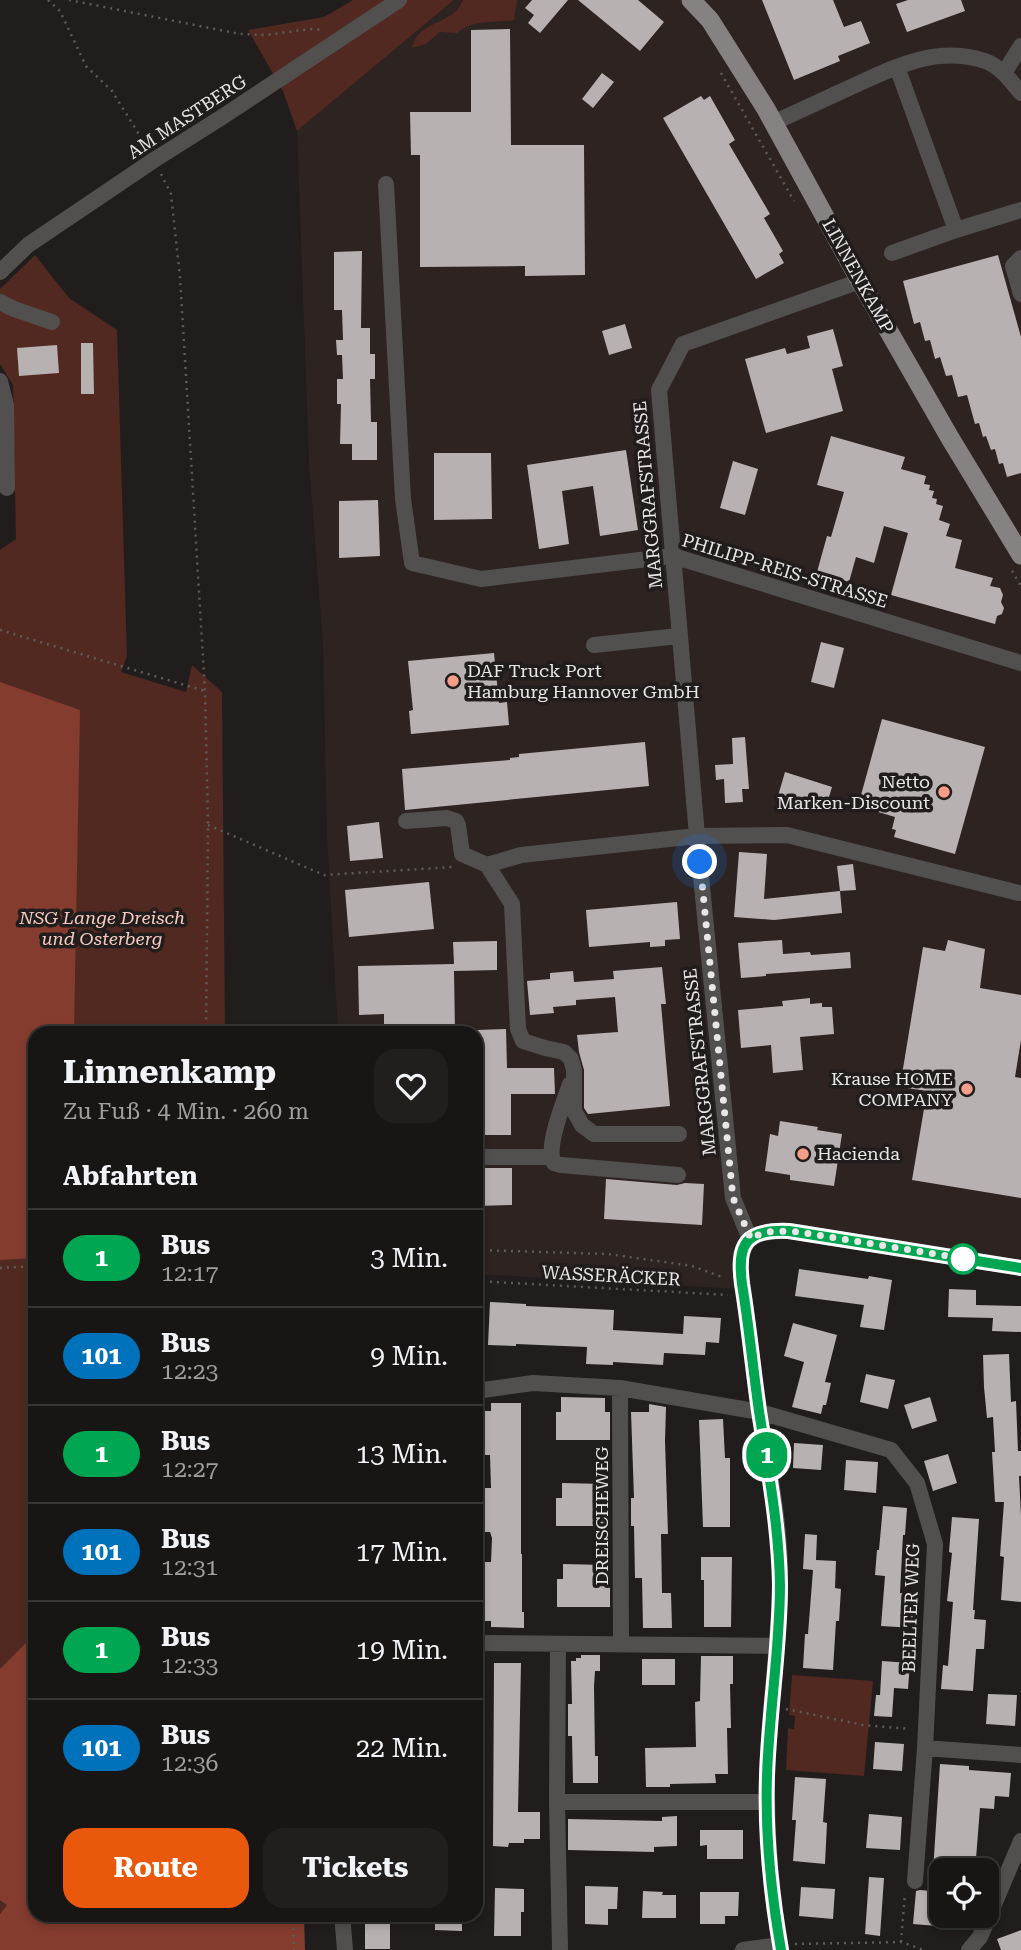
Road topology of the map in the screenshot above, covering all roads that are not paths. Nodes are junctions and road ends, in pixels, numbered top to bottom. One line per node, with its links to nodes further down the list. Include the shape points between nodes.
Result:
1 (399, 0): 13 (street, AM MASTBERG, via 28,245)
2 (691, 0): 7 (main road, LINNENKAMP, via 710,20)
3 (1021, 46): 5 (street)
4 (897, 66): 5 (street, via 917,59 957,56 987,62); 7 (street); 10 (street)
5 (1004, 73): 6 (street)
6 (1021, 93)
7 (773, 123): 14 (main road, LINNENKAMP)
8 (386, 184): 21 (street, PHILIPP-REIS-STRASSE, via 403,499 412,563 481,579)
9 (1021, 210): 10 (street)
10 (956, 230): 11 (street)
11 (892, 253)
12 (1021, 258): 15 (street, via 1013,266)
13 (0, 272)
14 (860, 281): 20 (main road, LINNENKAMP); 21 (street, MARGGRAFSTRASSE, via 683,344 659,390)
15 (1021, 293)
16 (0, 302): 17 (street)
17 (52, 322)
18 (0, 382): 19 (street, via 6,405)
19 (7, 488)
20 (1021, 555)
21 (673, 556): 22 (street, MARGGRAFSTRASSE); 24 (street, PHILIPP-REIS-STRASSE)
22 (679, 636): 23 (street); 26 (street, MARGGRAFSTRASSE)
23 (594, 646)
24 (1021, 663)
25 (407, 821): 27 (street, via 454,819 462,854)
26 (697, 836): 27 (street, via 521,855); 28 (street, via 788,835); 34 (street, MARGGRAFSTRASSE, via 733,1198)
27 (487, 865): 29 (street, via 512,904 518,1030 523,1041 564,1052)
28 (1019, 893)
29 (574, 1070): 30 (street, via 574,1111 594,1135); 32 (street)
30 (679, 1134)
31 (483, 1157): 32 (street)
32 (551, 1157): 33 (street, via 561,1165)
33 (678, 1175)
34 (751, 1239): 35 (street, via 770,1231 798,1232); 38 (street, via 741,1256)
35 (1021, 1268)
36 (620, 1388): 37 (street, BEELTER WEG, via 533,1383); 38 (street, BEELTER WEG); 41 (street, DREISCHEWEG)
37 (483, 1390)
38 (760, 1412): 42 (street, via 779,1553); 43 (street, BEELTER WEG, via 891,1450 917,1483 935,1544)
39 (483, 1643): 40 (street)
40 (558, 1644): 41 (street); 46 (street)
41 (621, 1644): 42 (street)
42 (777, 1646): 45 (street)
43 (925, 1748): 44 (street); 48 (street, BEELTER WEG)
44 (1021, 1755)
45 (767, 1801): 46 (street); 50 (street, via 771,1884)
46 (557, 1802): 52 (street)
47 (1021, 1841): 54 (street, via 980,1937)
48 (915, 1881)
49 (343, 1922): 51 (street)
50 (781, 1947): 53 (street)
51 (345, 1950)
52 (560, 1950)
53 (743, 1950)
54 (969, 1950)

